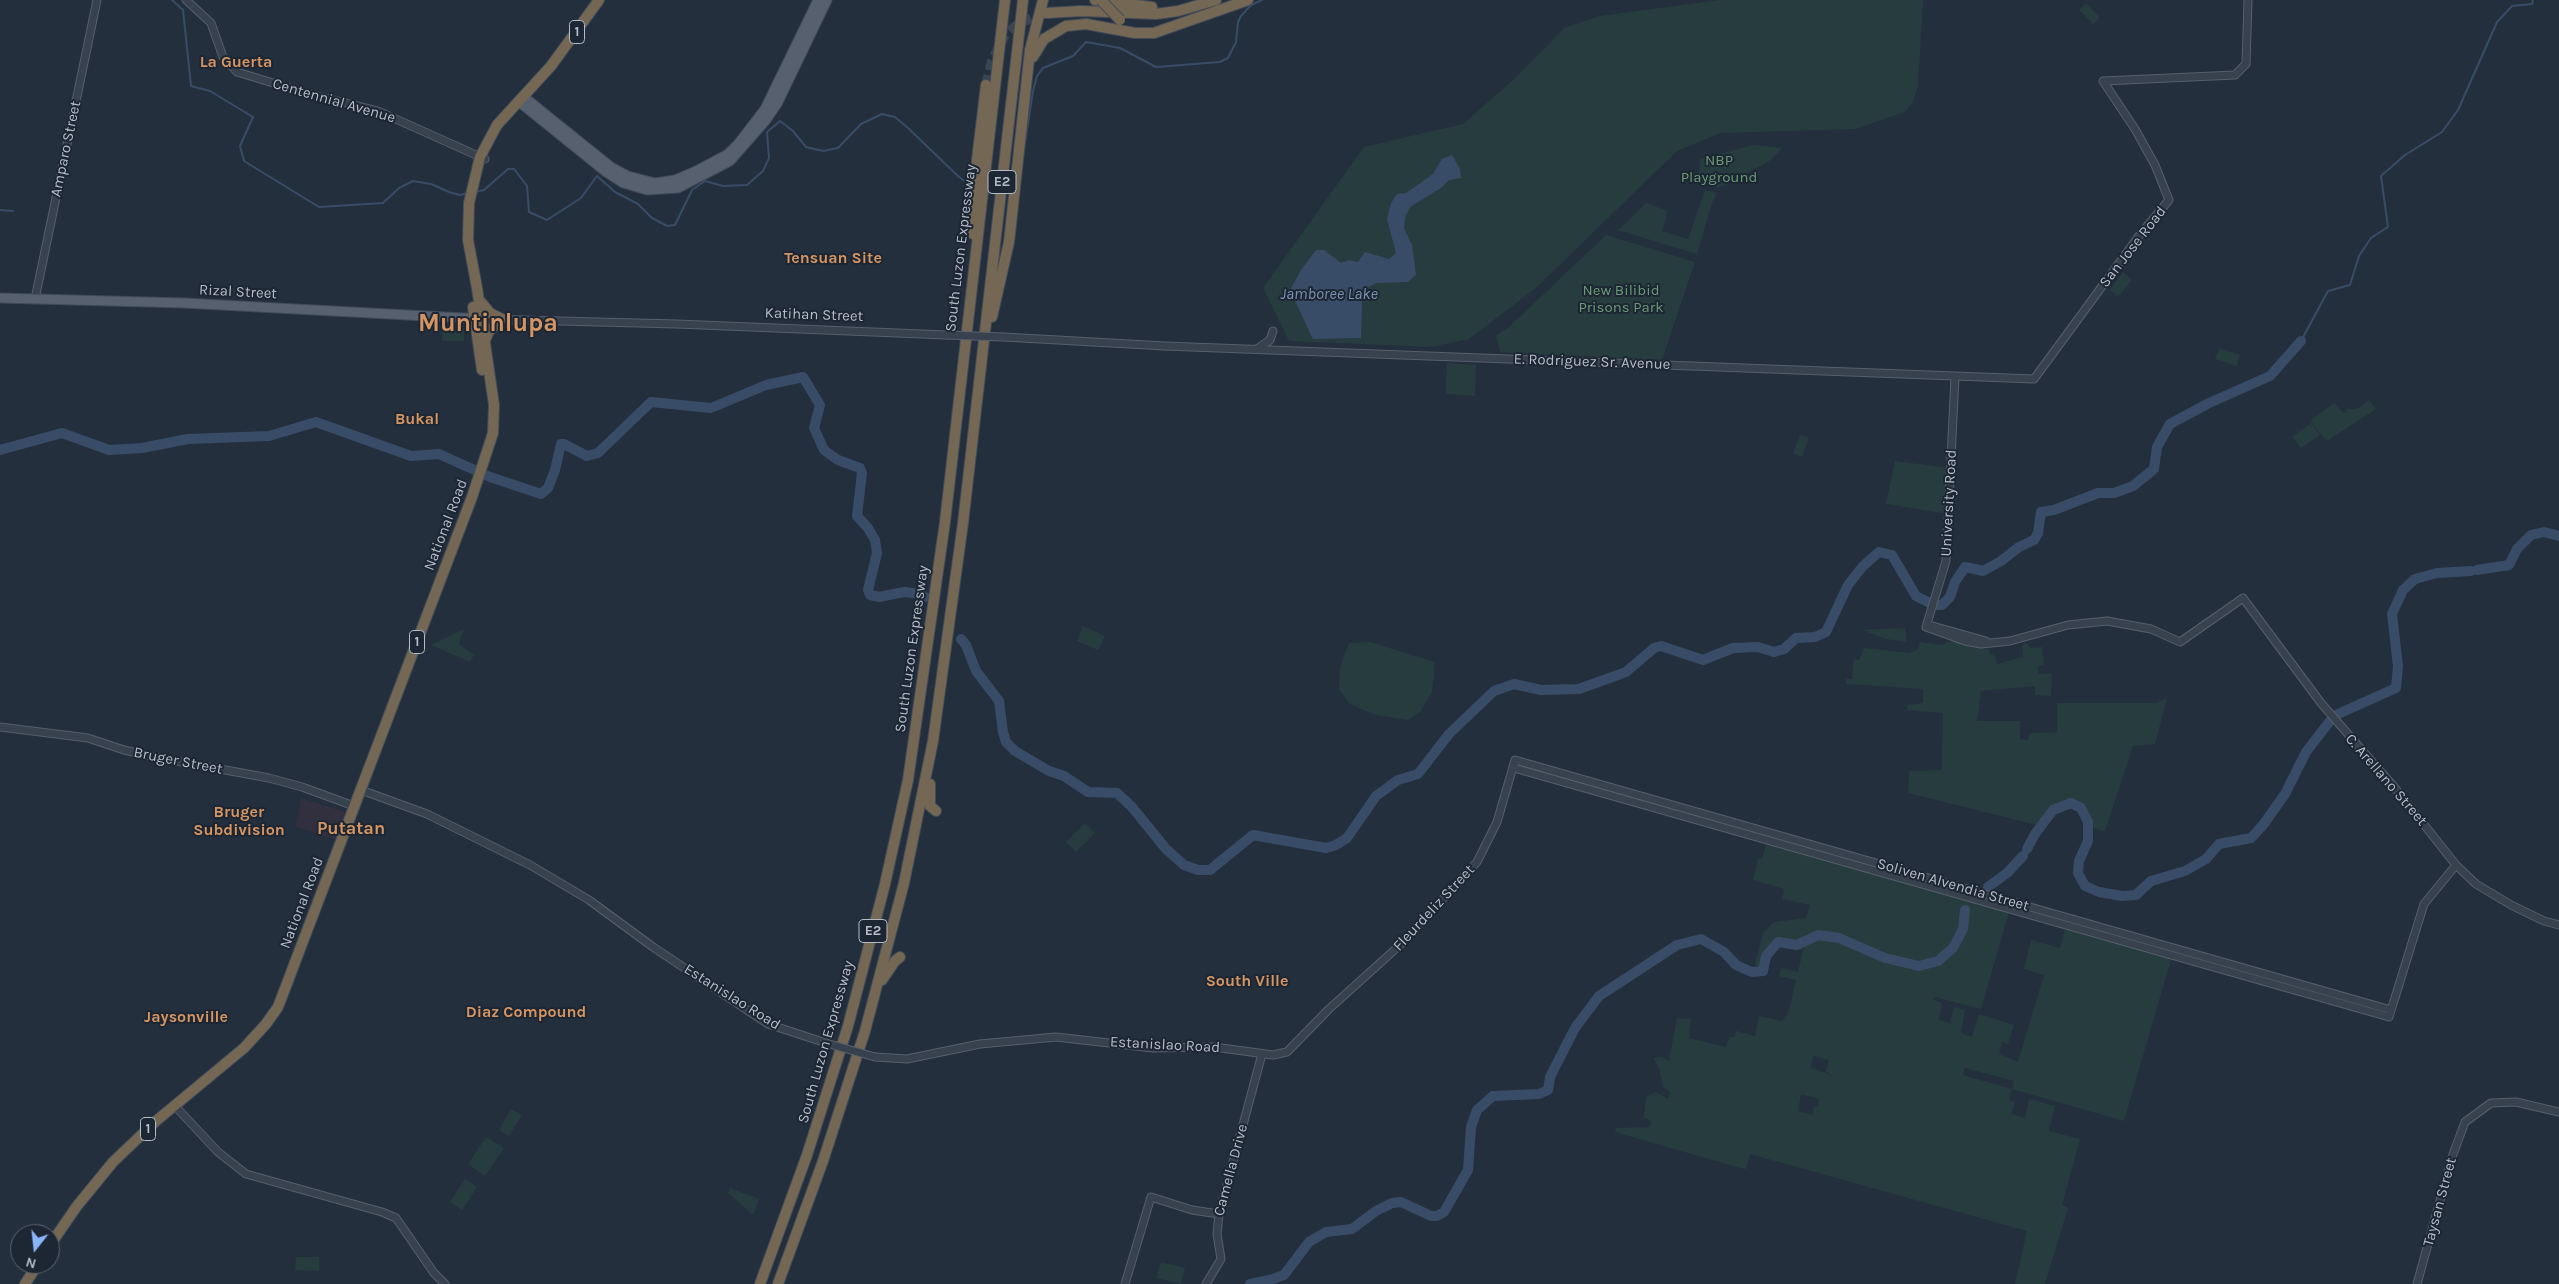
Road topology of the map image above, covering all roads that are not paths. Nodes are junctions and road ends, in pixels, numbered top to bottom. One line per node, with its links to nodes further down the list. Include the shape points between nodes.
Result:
1 (98, 0): 25 (street, Amparo Street)
2 (186, 0): 20 (street, Centennial Avenue, via 211,23 223,57 237,72 306,94 378,111)
3 (599, 0): 19 (highway, National Road / 1)
4 (818, 0): 19 (main road, via 765,109 738,144 728,154 676,180 655,183 628,176)
5 (827, 0): 19 (main road, via 777,104 766,120 730,161 678,188 647,190 623,183 600,168)
6 (1005, 0): 22 (highway, South Luzon Expressway / E2)
7 (1023, 0): 32 (highway, South Luzon Expressway / E2)
8 (1043, 0): 17 (highway)
9 (1095, 0): 11 (highway, via 1157,7)
10 (1101, 0): 16 (highway, bridge, via 1120,20 1134,27)
11 (1199, 0)
12 (1216, 0): 15 (highway, via 1156,14)
13 (1248, 0): 16 (highway)
14 (2248, 0): 34 (street, San Jose Road, via 2246,64 2235,75 2103,81 2155,165 2169,200)
15 (1046, 13)
16 (1160, 32): 17 (highway, via 1135,33 1086,24 1066,26 1042,42)
17 (1028, 70): 32 (highway, via 1008,242)
18 (986, 85): 22 (highway, via 973,218)
19 (521, 101): 20 (highway, National Road / 1)
20 (482, 159): 21 (highway, National Road / 1, via 469,203)
21 (471, 262): 24 (highway, National Road / 1); 26 (highway, National Road / 1, via 468,268)
22 (974, 274): 53 (highway, South Luzon Expressway / E2, via 945,522 908,780 883,892 840,1054)
23 (0, 298): 25 (main road, Rizal Street)
24 (479, 298): 26 (highway, National Road / 1); 27 (highway, via 490,313)
25 (35, 299): 26 (main road, Rizal Street, via 184,303)
26 (479, 319): 27 (street, Katihan Street); 29 (highway, National Road / 1); 35 (highway, National Road / 1)
27 (502, 319): 29 (highway, via 488,331); 30 (street, Katihan Street, bridge)
28 (1273, 331): 31 (street, via 1270,340)
29 (485, 340): 35 (highway, National Road / 1, via 494,405 493,433)
30 (1151, 345): 31 (street, E. Rodriguez Sr. Avenue)
31 (1257, 349): 33 (street, E. Rodriguez Sr. Avenue)
32 (982, 365): 38 (highway, South Luzon Expressway / E2, via 954,602)
33 (1955, 377): 34 (street, E. Rodriguez Sr. Avenue); 36 (street, University Road, via 1946,561)
34 (2034, 379)
35 (489, 443): 40 (highway, National Road / 1, via 481,474)
36 (1927, 626): 43 (street, C. Arellano Street, via 1970,643 1991,643 2010,641 2068,624 2107,621 2152,629 2180,642 2243,598 2331,715)
37 (0, 727): 41 (street, Bruger Street, via 88,738 160,758 269,778)
38 (933, 740): 42 (highway, via 929,794 930,806); 46 (highway, South Luzon Expressway / E2, via 904,883)
39 (1515, 764): 43 (street, Soliven Alvendia Street, via 2390,1014 2424,904); 47 (street, Fleurdeliz Street, via 1492,836 1477,862 1434,910 1290,1050)
40 (360, 790): 41 (highway, National Road / 1); 47 (street, Estanislao Road, bridge, via 427,814 530,865 589,900 768,1024 826,1043 875,1057 907,1059 980,1044 1056,1038 1153,1048 1214,1047)
41 (354, 806): 48 (highway, National Road / 1, via 276,1011 244,1048)
42 (936, 811)
43 (2456, 865): 44 (street, C. Arellano Street, via 2476,884 2511,905)
44 (2559, 925)
45 (900, 957): 46 (highway)
46 (875, 992): 54 (highway, South Luzon Expressway / E2, via 839,1111)
47 (1262, 1054): 50 (street, Camella Drive)
48 (175, 1106): 51 (highway, National Road / 1, via 106,1169); 52 (street, via 218,1152 246,1174 396,1218)
49 (2559, 1112): 57 (street, Taysan Street, via 2516,1102 2491,1103 2465,1122 2452,1157)
50 (1219, 1214): 55 (street, via 1151,1198); 56 (street, Camella Drive, via 1217,1234 1221,1259)
51 (60, 1230)
52 (445, 1284)
53 (760, 1284)
54 (778, 1284)
55 (1125, 1284)
56 (1206, 1284)
57 (2417, 1284)

